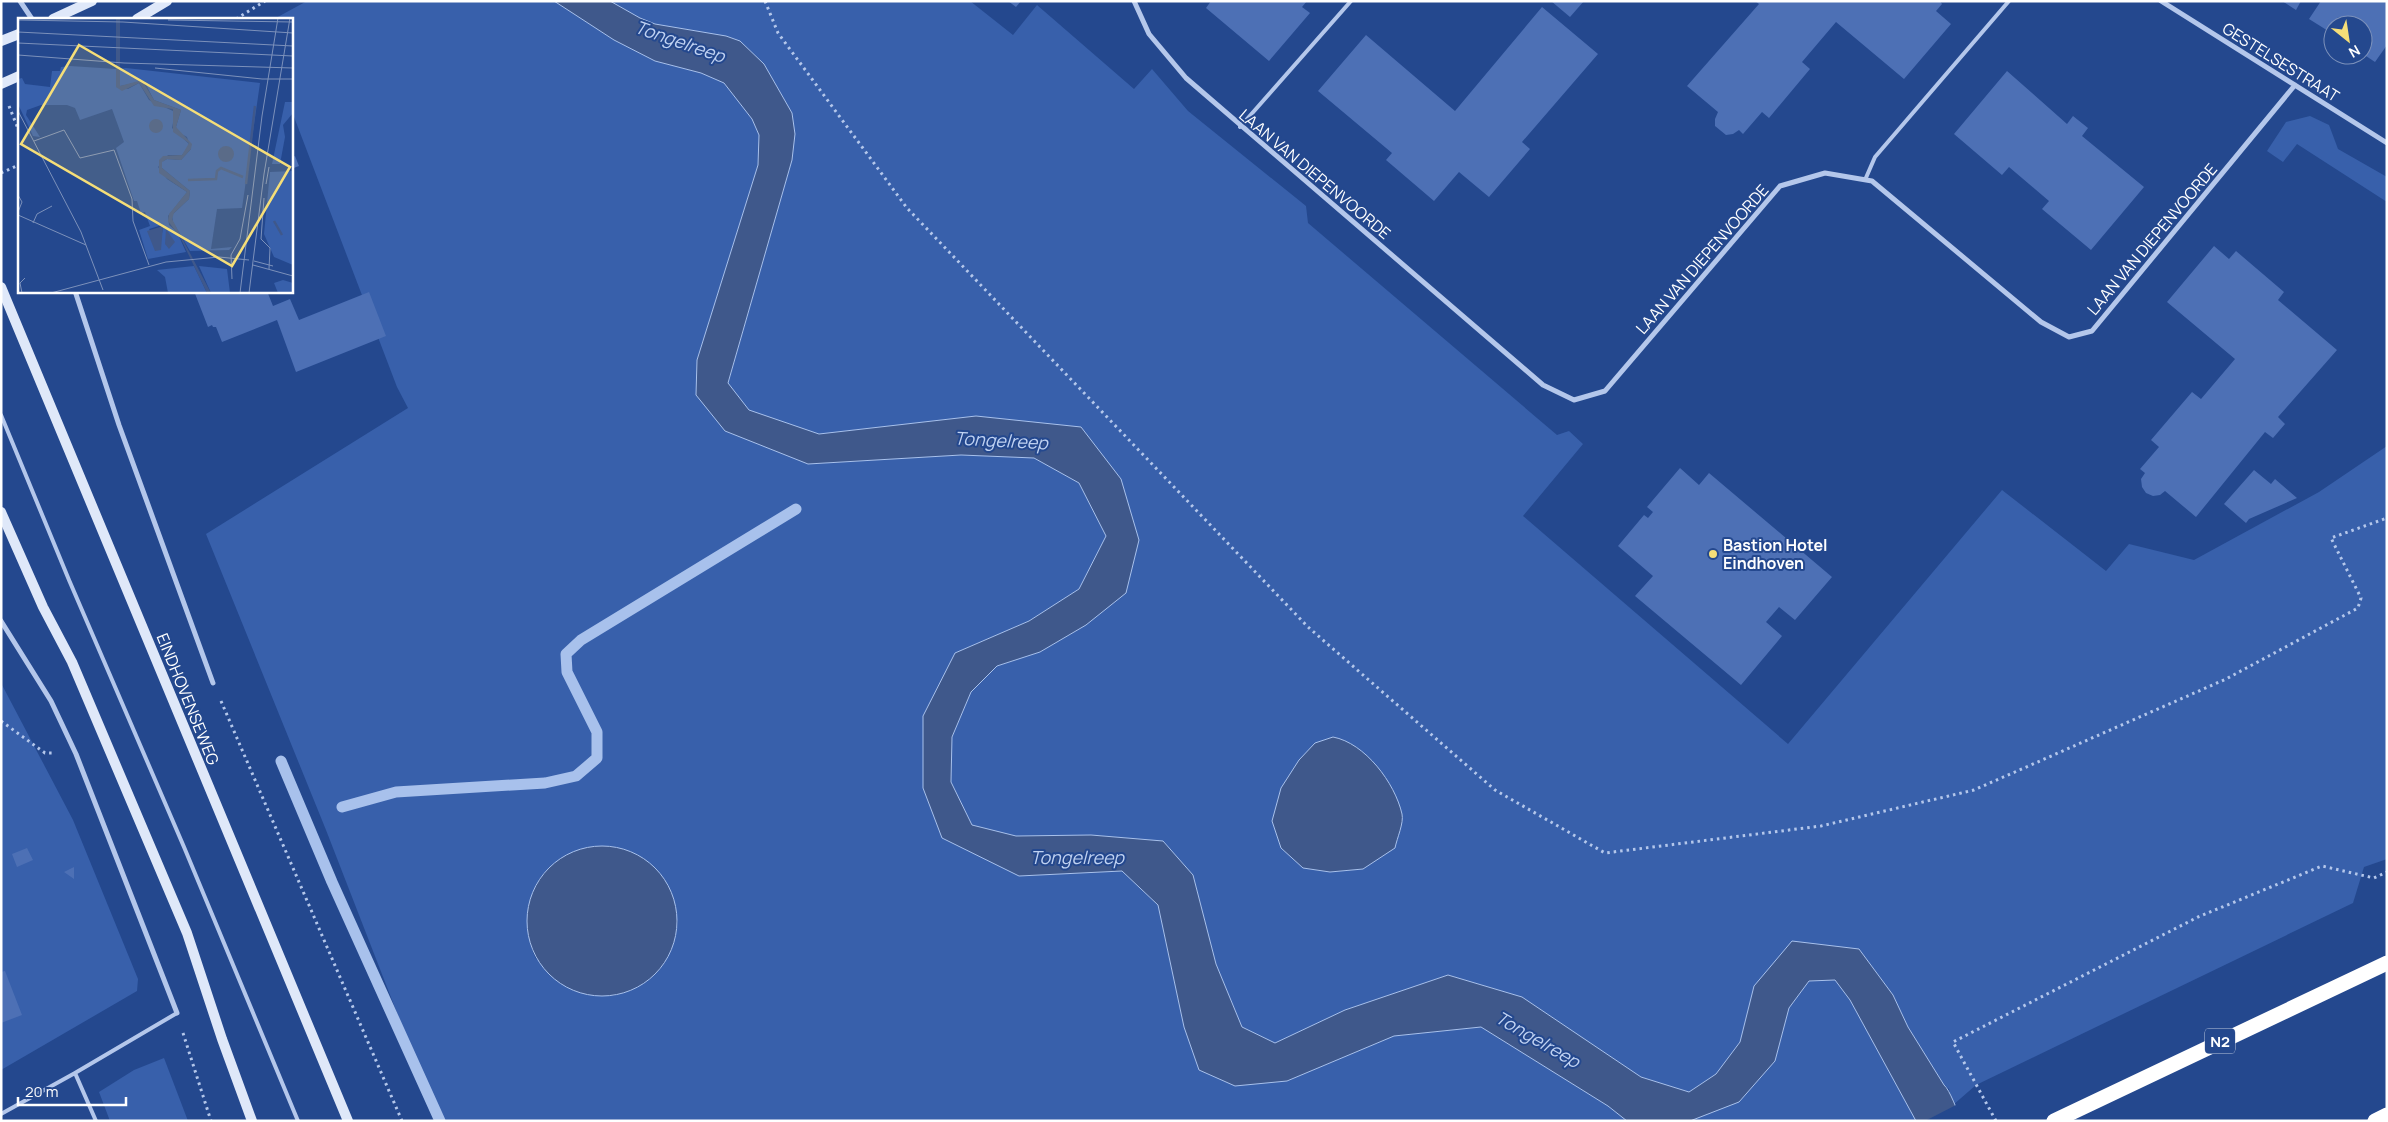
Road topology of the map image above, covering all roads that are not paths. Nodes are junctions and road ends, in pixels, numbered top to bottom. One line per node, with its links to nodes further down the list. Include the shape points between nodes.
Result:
1 (20, 1): 8 (street)
2 (92, 1): 9 (main road)
3 (167, 1): 10 (main road)
4 (1134, 1): 16 (street, LAAN VAN DIEPENVOORDE, via 1149,34 1186,78)
5 (1351, 1): 16 (lane)
6 (2009, 1): 18 (lane, via 1875,157)
7 (2161, 1): 15 (street, GESTELSESTRAAT)
8 (31, 18)
9 (55, 18)
10 (139, 18)
11 (18, 34): 12 (main road)
12 (1, 41)
13 (18, 76): 14 (main road)
14 (1, 84)
15 (2295, 85): 17 (street, GESTELSESTRAAT); 18 (street, LAAN VAN DIEPENVOORDE, via 2092,331 2069,337 2041,322 1872,181)
16 (1240, 127): 18 (street, LAAN VAN DIEPENVOORDE, via 1543,385 1574,400 1605,392 1780,186 1825,173)
17 (2387, 143)
18 (1865, 180)
19 (1, 287): 33 (main road, EINDHOVENSEWEG)
20 (75, 292): 24 (street, EINDHOVENSEWEG, via 119,425)
21 (1, 415): 32 (lane)
22 (1, 512): 31 (main road, via 43,608 72,662 187,933)
23 (1, 620): 26 (street, via 51,701 76,754)
24 (213, 683)
25 (2387, 963): 34 (highway, N2)
26 (177, 1013): 27 (lane)
27 (75, 1073): 28 (lane); 30 (lane)
28 (1, 1114)
29 (2387, 1115): 35 (highway)
30 (96, 1121)
31 (252, 1121)
32 (298, 1121)
33 (348, 1121)
34 (2054, 1121)
35 (2375, 1121)

